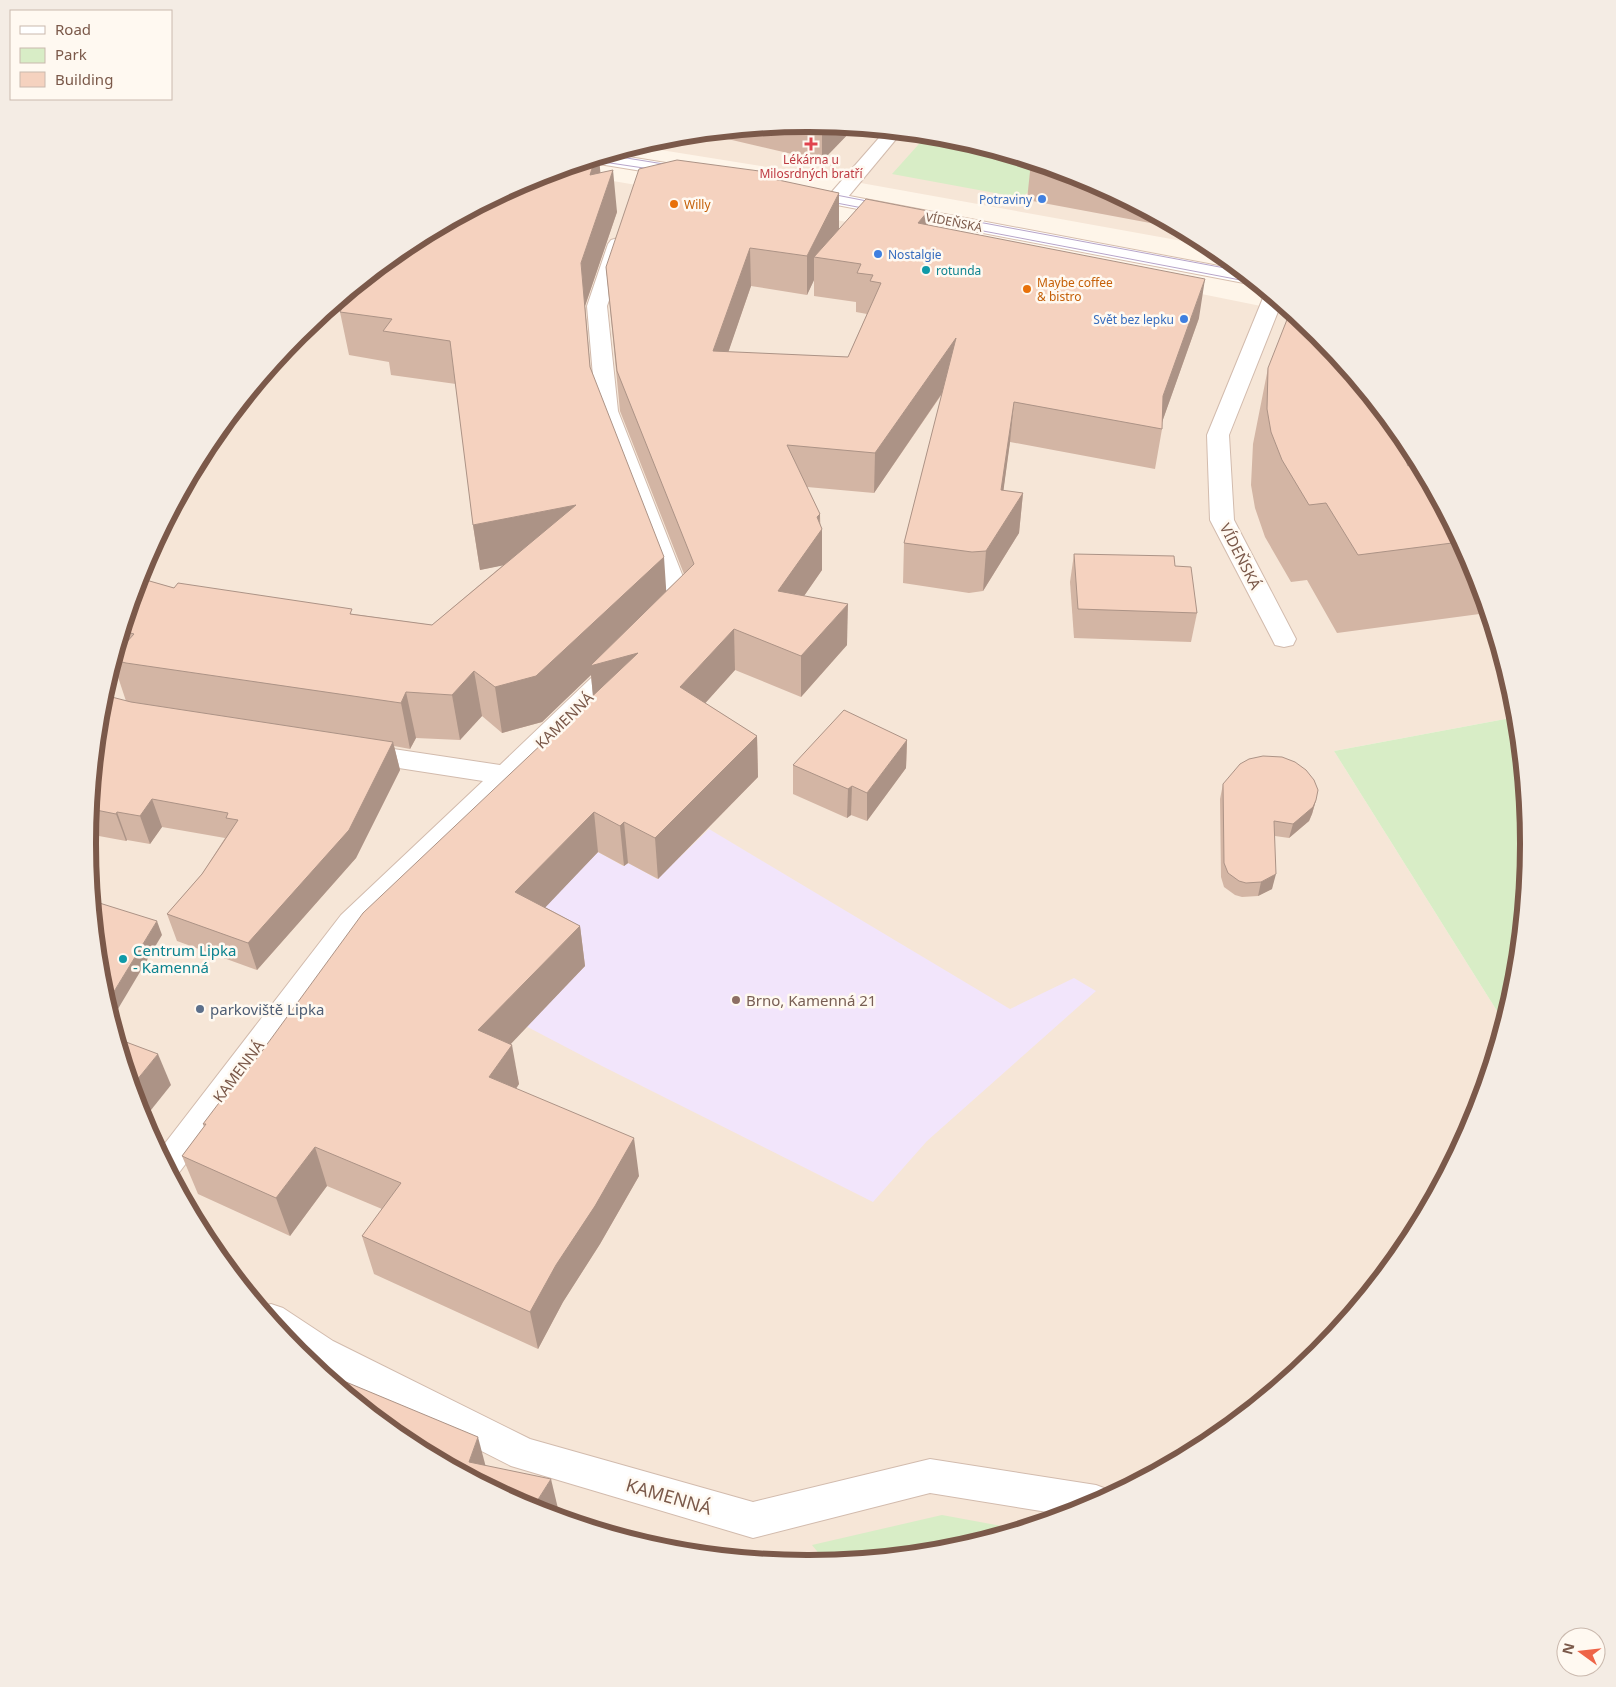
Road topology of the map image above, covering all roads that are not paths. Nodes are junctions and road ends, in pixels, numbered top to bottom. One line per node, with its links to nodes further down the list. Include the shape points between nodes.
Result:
1 (890, 137): 7 (street)
2 (612, 160): 3 (street)
3 (644, 164): 4 (street); 6 (street)
4 (708, 176)
5 (782, 189): 7 (street, VÍDEŇSKÁ)
6 (636, 190)
7 (836, 199): 9 (street, VÍDEŇSKÁ)
8 (625, 225): 11 (street, via 597,306 607,411 682,605)
9 (1236, 276)
10 (1271, 303): 12 (street, VÍDEŇSKÁ, via 1218,435 1222,520)
11 (654, 632)
12 (1284, 639)
13 (633, 653): 15 (street, KAMENNÁ)
14 (334, 749): 15 (street)
15 (507, 775): 16 (street, KAMENNÁ, via 350,923)
16 (171, 1160)
17 (291, 1332): 18 (street, KAMENNÁ, via 321,1352 524,1454 753,1520 930,1476)
18 (1083, 1500)

